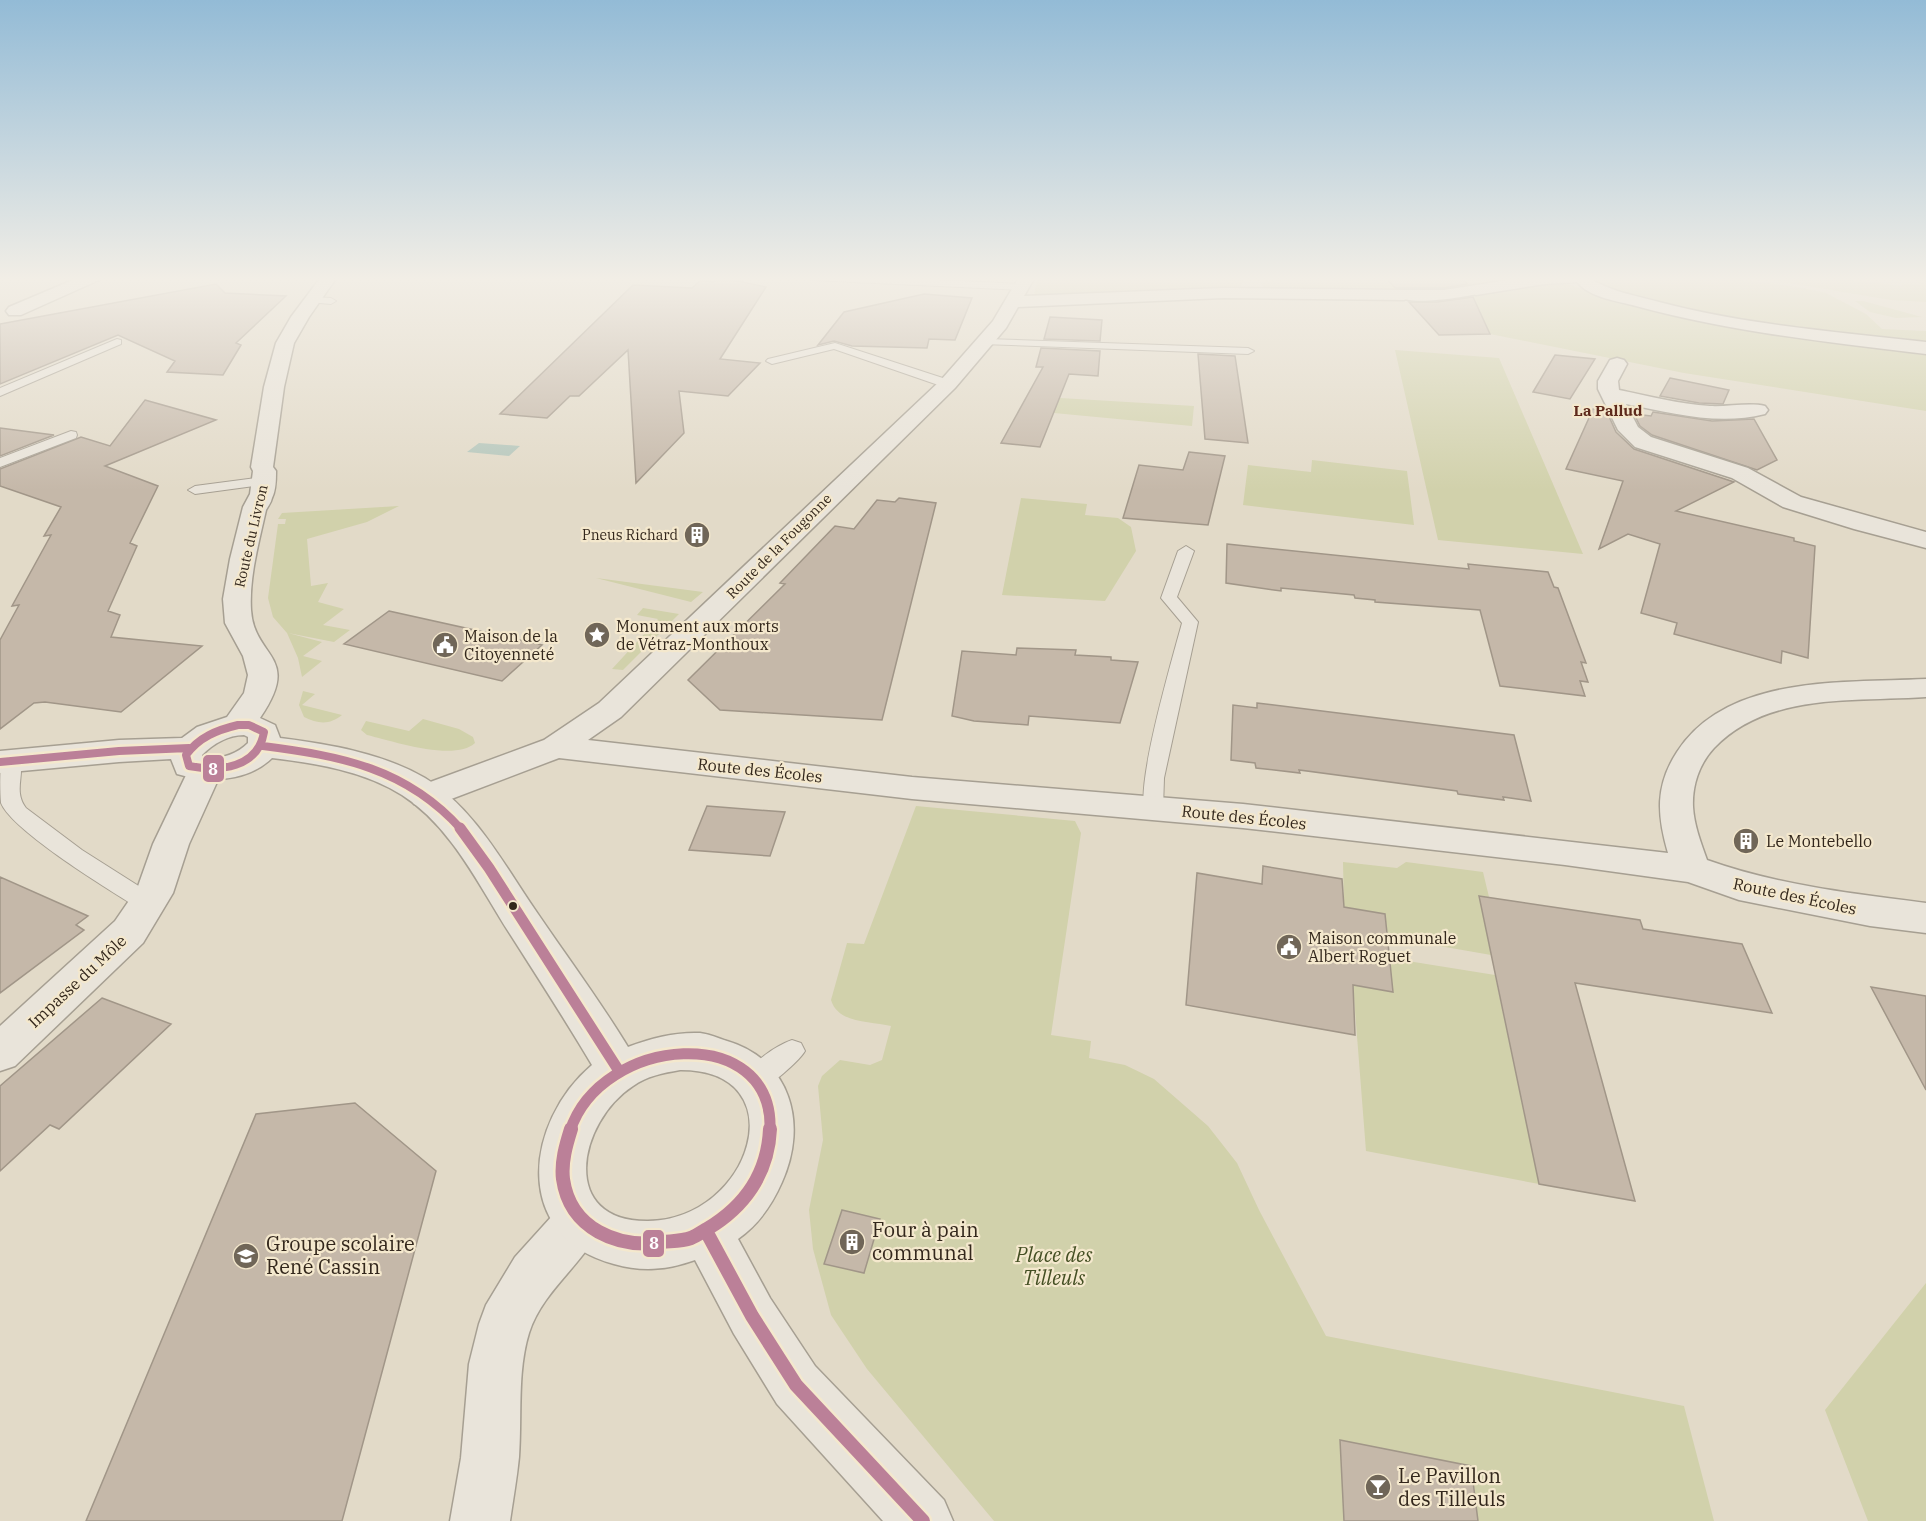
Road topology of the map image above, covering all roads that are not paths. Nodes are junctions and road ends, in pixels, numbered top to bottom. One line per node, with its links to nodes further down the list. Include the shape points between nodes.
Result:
1 (103, 348): 11 (lane)
2 (284, 348): 16 (street, Route du Livron, via 262,467)
3 (827, 348): 8 (lane)
4 (841, 348): 10 (lane)
5 (981, 348): 10 (street, Route de la Fougonne)
6 (1160, 348): 7 (lane)
7 (1248, 351)
8 (772, 361)
9 (1617, 364): 12 (street, via 1607,385)
10 (948, 384): 23 (street, Route de la Fougonne, via 610,710)
11 (0, 392)
12 (1611, 395): 13 (street, via 1709,412); 18 (street, via 1629,430 1642,442 1740,473 1792,502)
13 (1758, 410)
14 (71, 435): 15 (lane)
15 (0, 463)
16 (264, 481): 17 (lane); 21 (street, Route du Livron, via 261,500 255,507 236,608 241,627 259,657 263,679 250,712)
17 (195, 490)
18 (1926, 540)
19 (1186, 551): 27 (lane, via 1169,598 1190,622 1154,778)
20 (1926, 688): 28 (street, via 1801,696 1763,704 1713,729 1689,756 1676,796 1681,837)
21 (238, 725): 22 (street, via 264,732); 24 (street, via 215,731)
22 (263, 746): 24 (street, via 232,767); 26 (street, via 357,765 400,780)
23 (556, 747): 26 (street, Route de la Fougonne); 27 (street, Route des Écoles, via 912,788)
24 (197, 760): 25 (street, via 119,751); 29 (street, Impasse du Môle)
25 (5, 762): 29 (lane, via 11,803 20,813 44,834)
26 (426, 796): 33 (street, via 460,830)
27 (1153, 808): 28 (street, Route des Écoles, via 1426,835)
28 (1691, 868): 30 (street, Route des Écoles, via 1739,886)
29 (148, 903): 31 (street, Impasse du Môle, via 129,932)
30 (1926, 918)
31 (4, 1047)
32 (792, 1051): 34 (lane)
33 (619, 1071): 34 (street, via 656,1055 707,1053 739,1065); 35 (street, via 586,1102 568,1133 562,1188 568,1207)
34 (756, 1079): 36 (street, via 768,1097 771,1111 768,1160 752,1192)
35 (579, 1222): 36 (street, via 616,1242 649,1247 671,1244); 37 (street, via 533,1275 505,1324 496,1364 490,1458)
36 (706, 1231): 38 (street, via 752,1316 796,1385)
37 (480, 1521)
38 (923, 1521)

